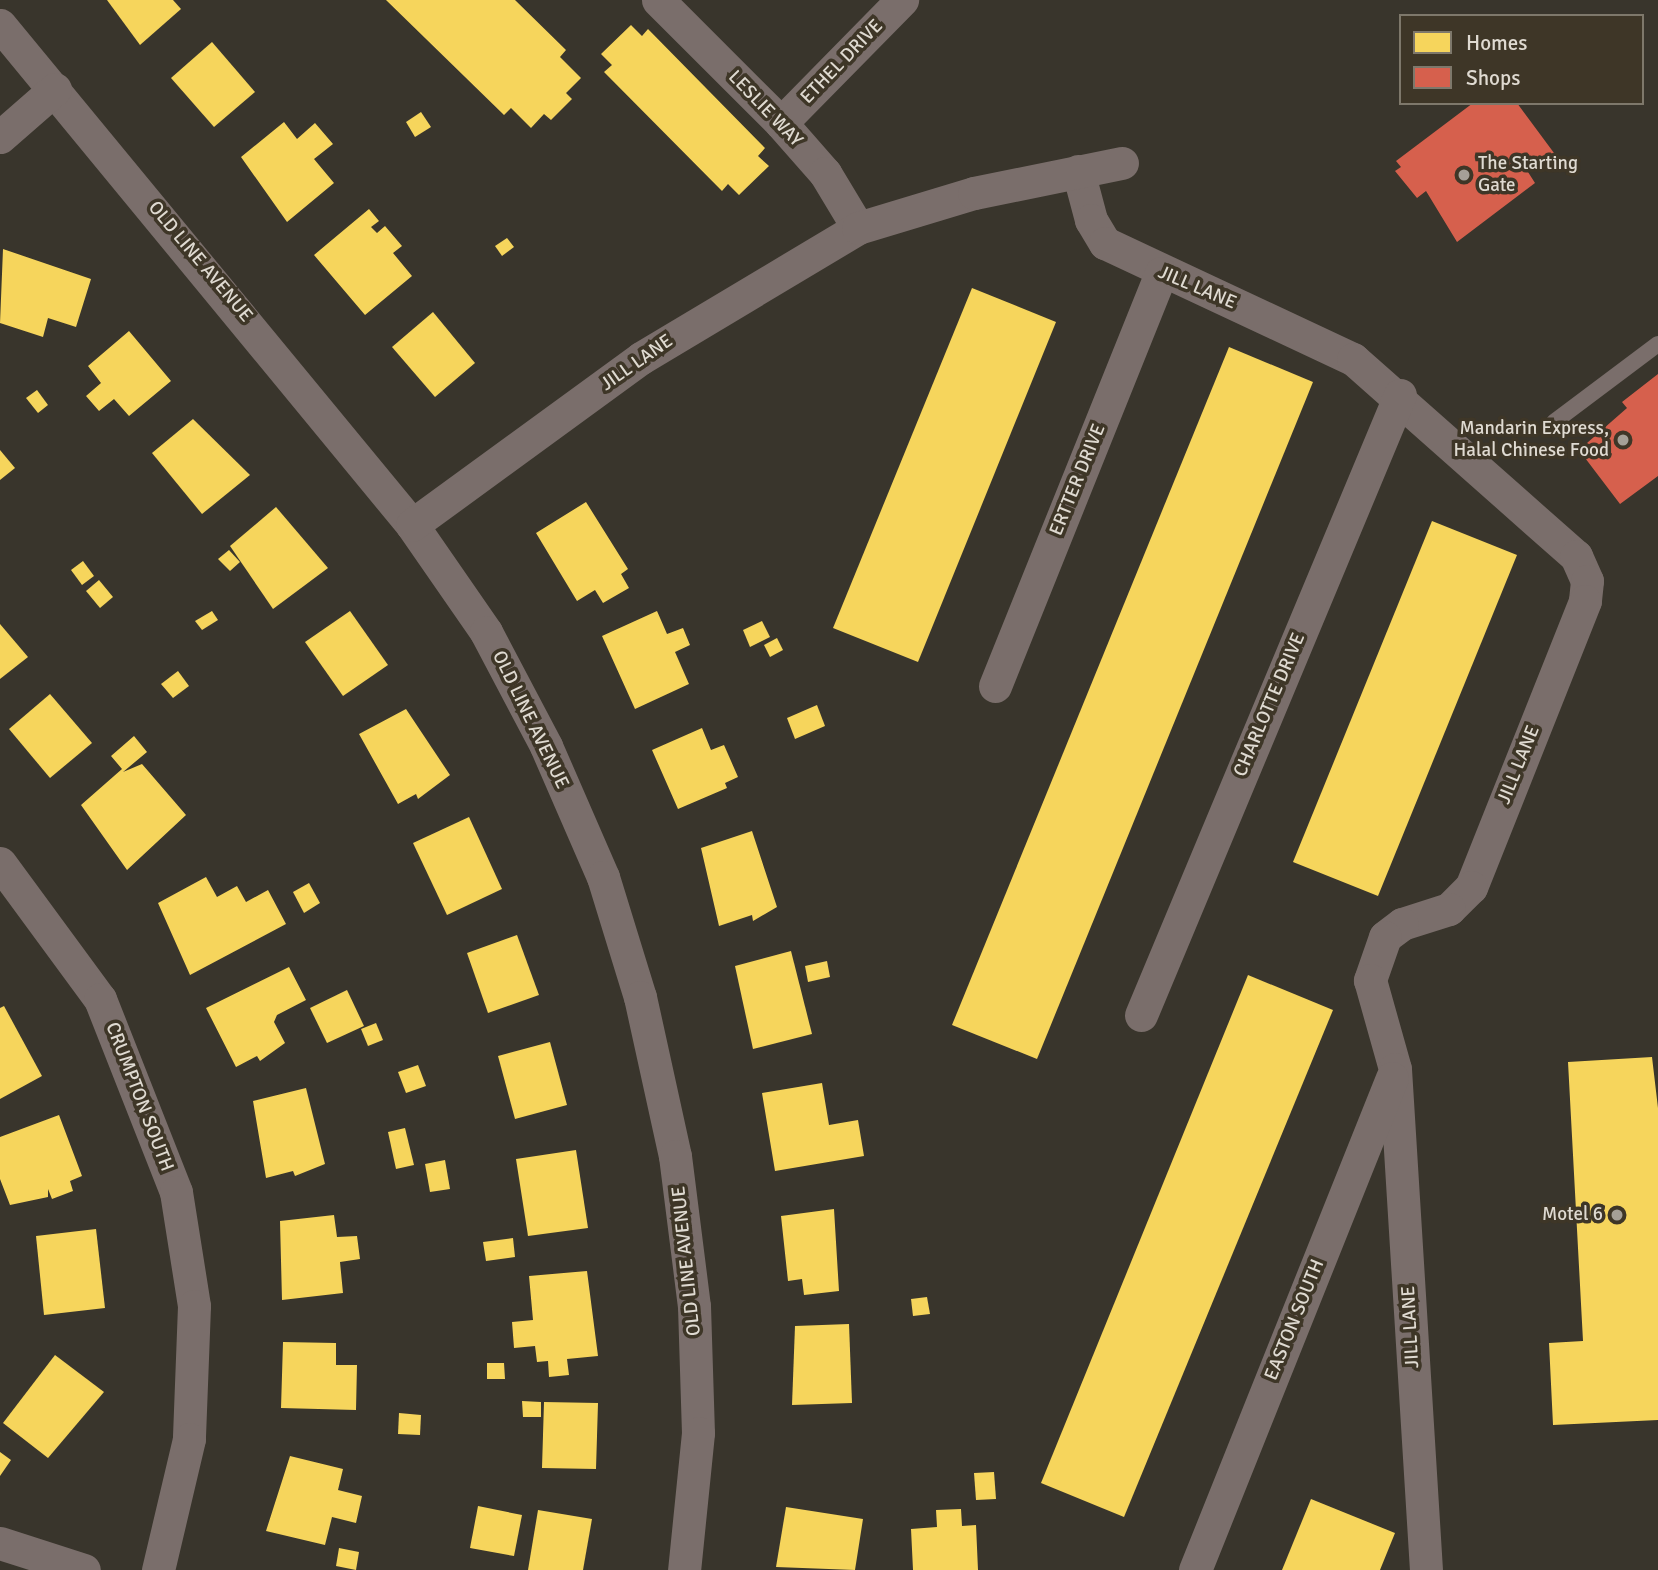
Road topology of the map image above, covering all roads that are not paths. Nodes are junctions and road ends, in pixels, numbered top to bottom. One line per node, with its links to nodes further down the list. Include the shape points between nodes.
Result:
1 (658, 0): 5 (street, LESLIE WAY)
2 (902, 0): 5 (street, ETHEL DRIVE)
3 (0, 25): 4 (street, OLD LINE AVENUE)
4 (55, 89): 6 (street); 14 (street, OLD LINE AVENUE)
5 (781, 123): 9 (street, LESLIE WAY, via 825,173)
6 (0, 137)
7 (1122, 163): 8 (street, JILL LANE)
8 (1078, 171): 9 (street, JILL LANE); 10 (street, JILL LANE, via 1091,220 1105,243)
9 (858, 228): 14 (street, JILL LANE, via 641,358)
10 (1161, 273): 12 (street, JILL LANE, via 1285,324 1353,359); 15 (street, ERTTER DRIVE)
11 (1658, 344): 13 (lane)
12 (1400, 395): 17 (street, CHARLOTTE DRIVE); 18 (street, JILL LANE, via 1576,556 1587,582 1471,887 1449,909 1402,924 1385,937 1375,960 1370,980)
13 (1554, 422)
14 (412, 525): 22 (street, OLD LINE AVENUE, via 486,632 546,746 603,877 640,997 676,1156 694,1306 698,1433)
15 (995, 686)
16 (0, 863): 21 (street, CRUMPTON SOUTH, via 100,999 176,1192 194,1306 189,1439)
17 (1140, 1015)
18 (1395, 1069): 23 (street, EASTON SOUTH); 24 (street, JILL LANE)
19 (0, 1543): 20 (street)
20 (84, 1570)
21 (158, 1570)
22 (684, 1570)
23 (1195, 1570)
24 (1426, 1570)

